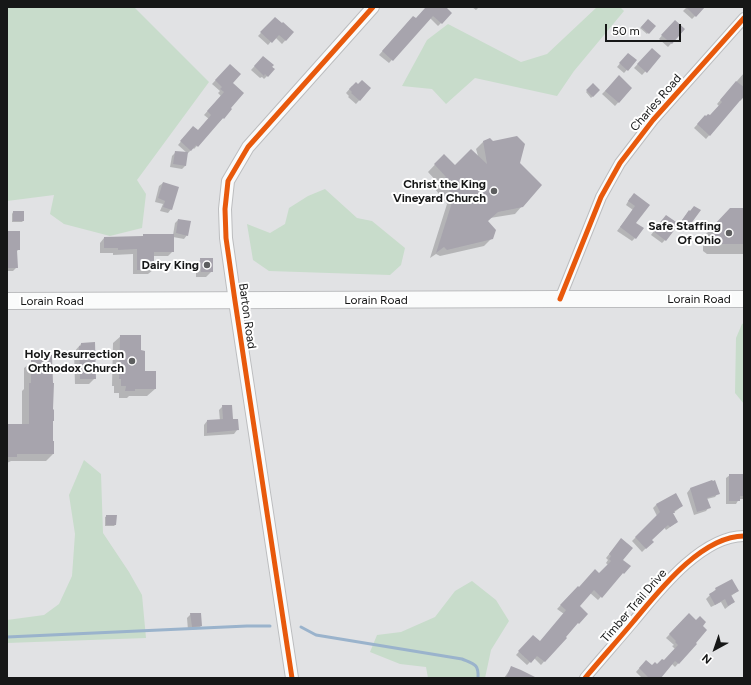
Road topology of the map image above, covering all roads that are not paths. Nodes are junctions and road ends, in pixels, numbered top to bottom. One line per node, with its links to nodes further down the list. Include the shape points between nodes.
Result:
1 (373, 7): 6 (street, Barton Road, via 248,147 228,181 226,238)
2 (744, 18): 3 (street, Charles Road, via 653,120 620,163 601,197)
3 (560, 299): 4 (main road, Lorain Road); 6 (main road, Lorain Road)
4 (744, 299)
5 (7, 301): 6 (main road, Lorain Road)
6 (235, 301): 8 (street, Barton Road)
7 (744, 536): 9 (street, Timber Trail Drive, via 719,542 702,551 671,577)
8 (292, 678)
9 (585, 678)

